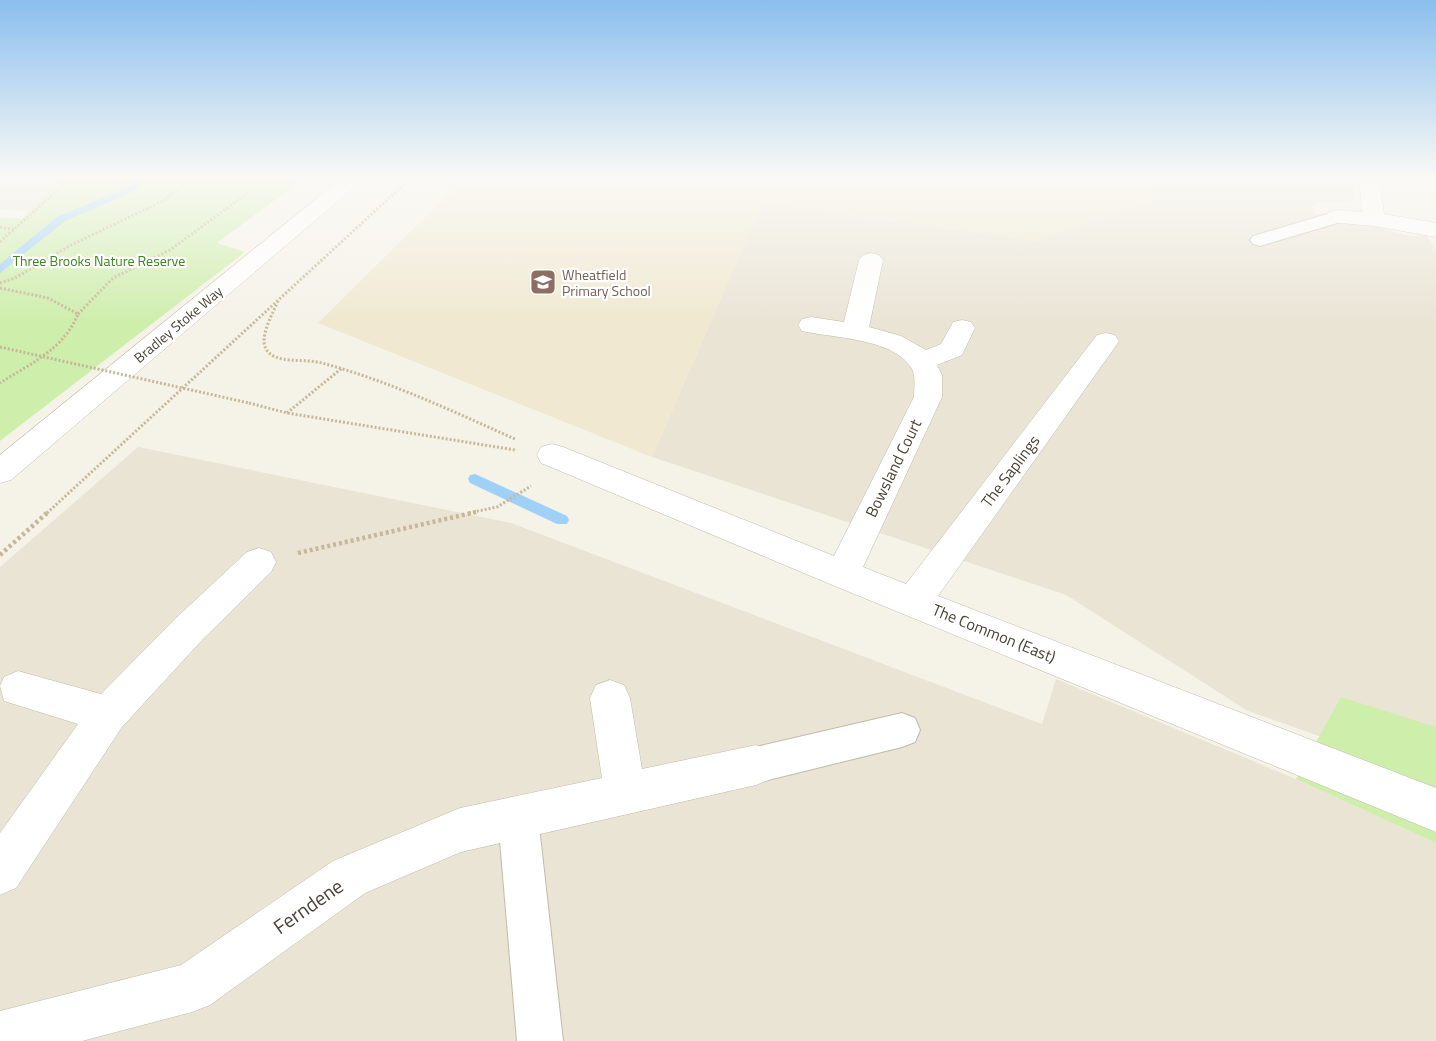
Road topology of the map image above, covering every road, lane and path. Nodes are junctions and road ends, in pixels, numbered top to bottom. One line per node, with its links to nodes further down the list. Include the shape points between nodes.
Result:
1 (20, 226): 9 (path)
2 (112, 226): 14 (path)
3 (203, 226): 16 (path, via 170,250 113,278)
4 (297, 226): 27 (street, Bradley Stoke Way)
5 (357, 226): 15 (path)
6 (1310, 226): 11 (lane)
7 (1411, 226): 10 (street)
8 (0, 227): 9 (path)
9 (15, 230): 12 (path)
10 (1436, 230)
11 (1260, 240)
12 (0, 242)
13 (871, 260): 19 (street)
14 (0, 286): 16 (path, via 48,298)
15 (278, 300): 23 (path, via 263,342 265,350 278,358); 29 (path)
16 (78, 314): 24 (path, via 75,326 63,341)
17 (811, 326): 19 (street)
18 (962, 328): 22 (street, via 952,349)
19 (855, 331): 22 (street, via 889,339)
20 (1106, 341): 32 (street, The Saplings)
21 (0, 347): 25 (path, bridge)
22 (921, 362): 31 (street, Bowsland Court, via 927,369 928,397)
23 (342, 368): 25 (path); 26 (path)
24 (0, 383)
25 (287, 413): 26 (path)
26 (552, 455): 31 (street, The Common (East))
27 (0, 472)
28 (529, 487): 30 (path, via 497,507)
29 (0, 555)
30 (259, 562): 35 (street)
31 (842, 574): 32 (street, The Common (East))
32 (914, 601): 39 (street, The Common (East))
33 (18, 689): 35 (street)
34 (610, 698): 38 (street)
35 (108, 714): 41 (street)
36 (902, 730): 37 (lane)
37 (756, 765): 38 (street, Ferndene)
38 (625, 793): 40 (street, Ferndene)
39 (1436, 810)
40 (518, 817): 42 (street, Ferndene, via 460,830 349,876 192,987); 43 (lane)
41 (0, 872)
42 (0, 1037)
43 (540, 1041)

